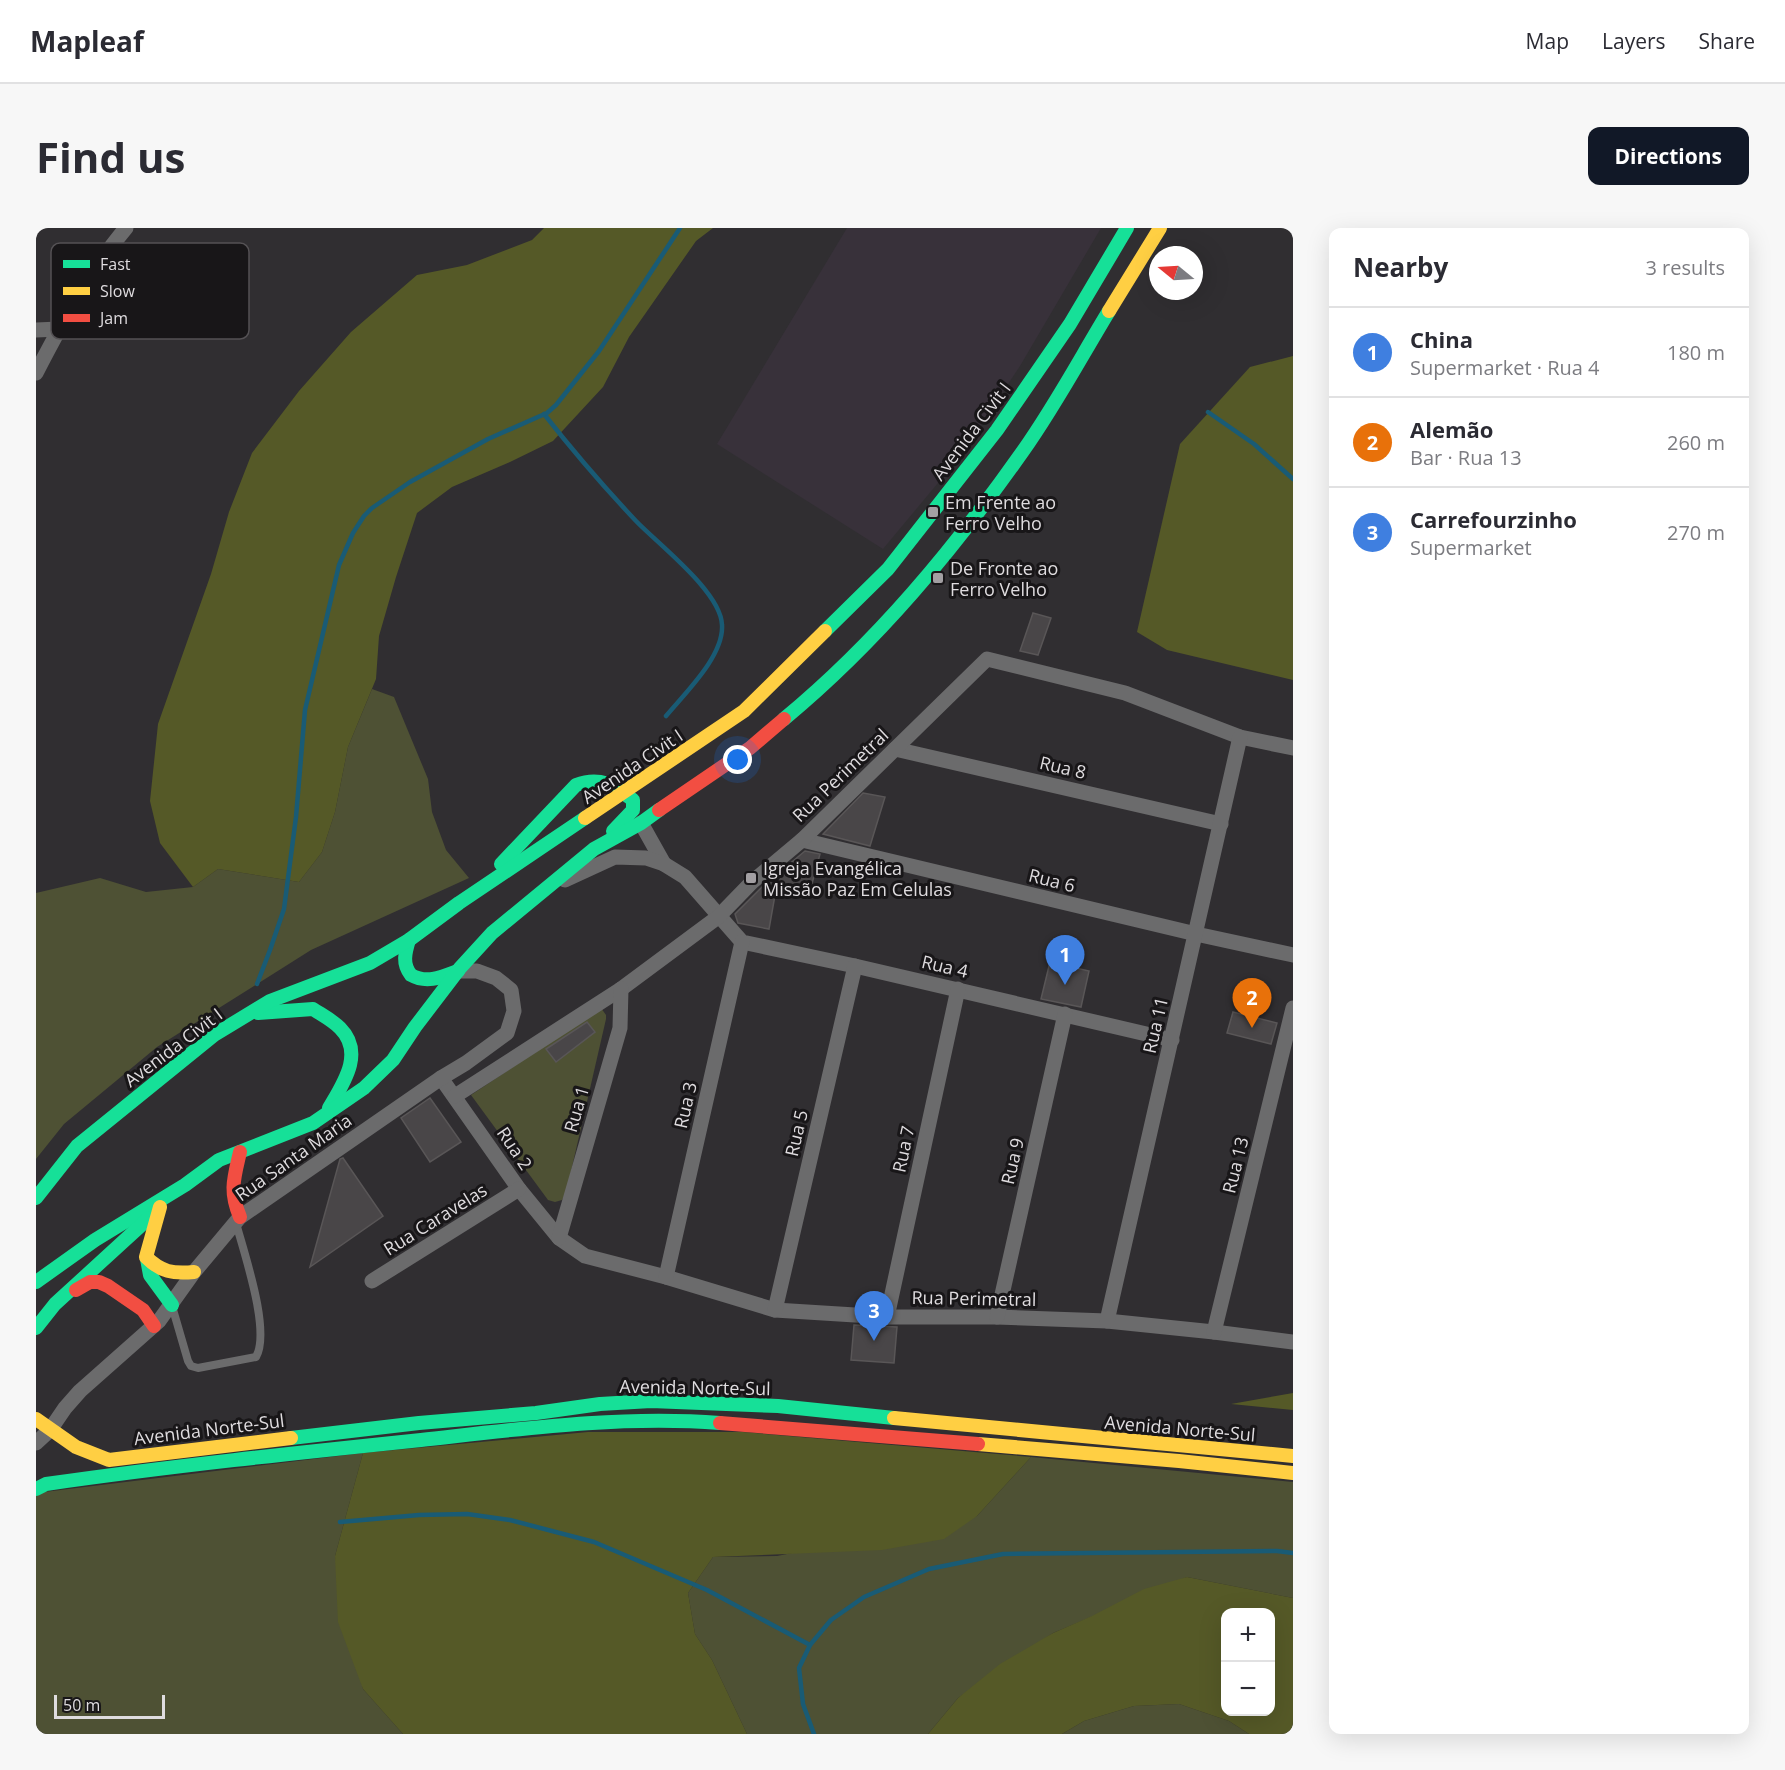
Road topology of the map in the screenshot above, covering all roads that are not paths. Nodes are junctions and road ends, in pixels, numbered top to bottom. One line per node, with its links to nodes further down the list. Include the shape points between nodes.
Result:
1 (126, 228): 4 (street)
2 (1127, 228): 12 (main road, Avenida Civit I, via 1070,324 997,430 888,569 744,711)
3 (1160, 228): 13 (main road, via 1024,450 893,617 828,683 750,748)
4 (114, 243)
5 (51, 329): 6 (street)
6 (36, 330)
7 (54, 339): 8 (street)
8 (36, 373)
9 (1240, 737): 10 (street, Rua Perimetral); 11 (street, Rua Perimetral, via 1125,693 987,659); 14 (street, Rua 11)
10 (1293, 747)
11 (895, 749): 14 (street, Rua 8); 15 (street, Rua Perimetral)
12 (624, 793): 16 (main road, via 633,800 633,810); 19 (main road, Avenida Civit I); 19 (main road, via 600,780 576,785)
13 (641, 823): 16 (main road); 17 (street)
14 (1221, 824): 21 (street, Rua 11)
15 (802, 840): 20 (street, Rua Perimetral); 21 (street, Rua 6)
16 (594, 849): 18 (main road)
17 (664, 864): 18 (street, via 637,856 615,857); 20 (street, via 685,877)
18 (542, 891): 26 (main road, via 492,933)
19 (459, 903): 22 (main road, Avenida Civit I)
20 (718, 917): 23 (street); 27 (street, Rua Perimetral)
21 (1196, 934): 24 (street, Rua 6); 32 (street, Rua 11)
22 (409, 940): 26 (main road, via 403,959 411,975 427,980); 30 (main road, Avenida Civit I, via 370,963 270,1000)
23 (742, 942): 25 (street, Rua 4); 45 (street, Rua 3)
24 (1293, 955)
25 (855, 966): 28 (street, Rua 4); 50 (street, Rua 5)
26 (458, 971): 33 (street, Rua Santa Maria, via 477,971 496,978 511,990 514,1011 507,1032); 35 (main road, via 393,1060 364,1088)
27 (621, 989): 34 (street, Rua Perimetral); 42 (street, Rua 1, via 620,1028)
28 (958, 989): 31 (street, Rua 4); 51 (street, Rua 7)
29 (1293, 1008): 56 (street, Rua 13)
30 (248, 1014): 35 (main road, via 313,1009 342,1030 353,1049 349,1075); 39 (main road, Avenida Civit I, via 214,1035 77,1146)
31 (1065, 1014): 32 (street, Rua 4); 52 (street, Rua 9)
32 (1172, 1040): 53 (street, Rua 11)
33 (441, 1078): 34 (street, Rua 2); 41 (street, Rua Santa Maria)
34 (455, 1096): 38 (street, Rua 2)
35 (324, 1116): 36 (main road)
36 (240, 1152): 37 (main road, via 219,1160); 41 (main road, via 233,1200)
37 (185, 1185): 40 (main road); 47 (main road, via 94,1240)
38 (519, 1189): 42 (street, Rua 2); 46 (street, Rua Caravelas)
39 (36, 1198)
40 (160, 1207): 43 (main road); 48 (main road)
41 (238, 1220): 44 (street, Rua Santa Maria); 49 (lane, via 260,1315 260,1349 256,1357 191,1366)
42 (559, 1238): 45 (street, Rua Perimetral, via 585,1256)
43 (146, 1257): 44 (main road, via 160,1271 175,1275); 49 (main road, via 150,1275)
44 (194, 1272): 49 (street, Rua Santa Maria)
45 (666, 1277): 50 (street, Rua Perimetral)
46 (372, 1281)
47 (36, 1282)
48 (55, 1304): 54 (main road, via 90,1282 99,1282 143,1310); 55 (main road)
49 (171, 1305): 54 (street, Rua Santa Maria)
50 (775, 1310): 51 (street, Rua Perimetral)
51 (887, 1317): 52 (street, Rua Perimetral)
52 (997, 1317): 53 (street, Rua Perimetral)
53 (1107, 1321): 56 (street, Rua Perimetral)
54 (154, 1326): 59 (street, Rua Santa Maria, via 80,1391)
55 (36, 1328)
56 (1214, 1332): 57 (street, Rua Perimetral)
57 (1293, 1342)
58 (36, 1419): 59 (main road, Avenida Norte-Sul)
59 (50, 1430): 60 (street, Rua Santa Maria); 61 (main road, Avenida Norte-Sul, via 76,1447 109,1460 419,1423 651,1401 778,1406)
60 (36, 1443)
61 (1293, 1456)
62 (1293, 1473): 63 (main road, Avenida Norte-Sul, via 982,1444 681,1420 630,1420 146,1469 46,1484)
63 (36, 1489)

